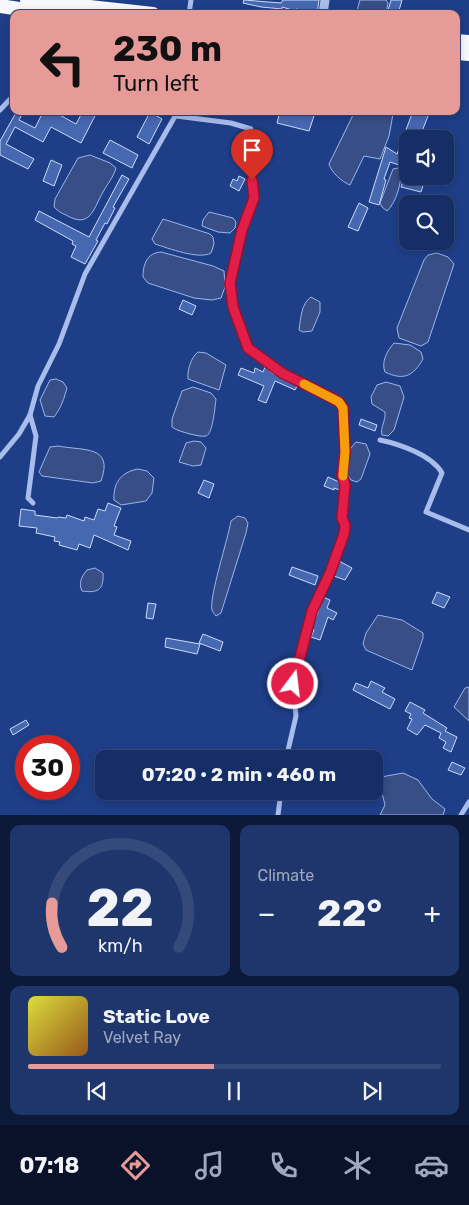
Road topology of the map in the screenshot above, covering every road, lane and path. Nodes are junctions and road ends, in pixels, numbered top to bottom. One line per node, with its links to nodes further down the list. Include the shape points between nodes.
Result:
1 (27, 0): 4 (highway)
2 (0, 6): 3 (highway)
3 (20, 10)
4 (117, 10)
5 (10, 99): 6 (street)
6 (0, 110)
7 (176, 115): 9 (street, via 85,274 59,344 38,386)
8 (183, 115): 14 (street, via 252,129 250,161 254,198 242,230 230,283 233,307 248,348 282,373 339,402 343,408 344,534 312,611 296,669 293,684 296,716)
9 (30, 415): 11 (street); 12 (street, via 36,436 28,498)
10 (380, 440): 13 (street, via 401,444 437,464 442,473 426,512)
11 (0, 457)
12 (33, 502)
13 (469, 530)
14 (288, 750)
15 (280, 800): 17 (street)
16 (469, 802): 18 (street)
17 (278, 815)
18 (461, 815)

